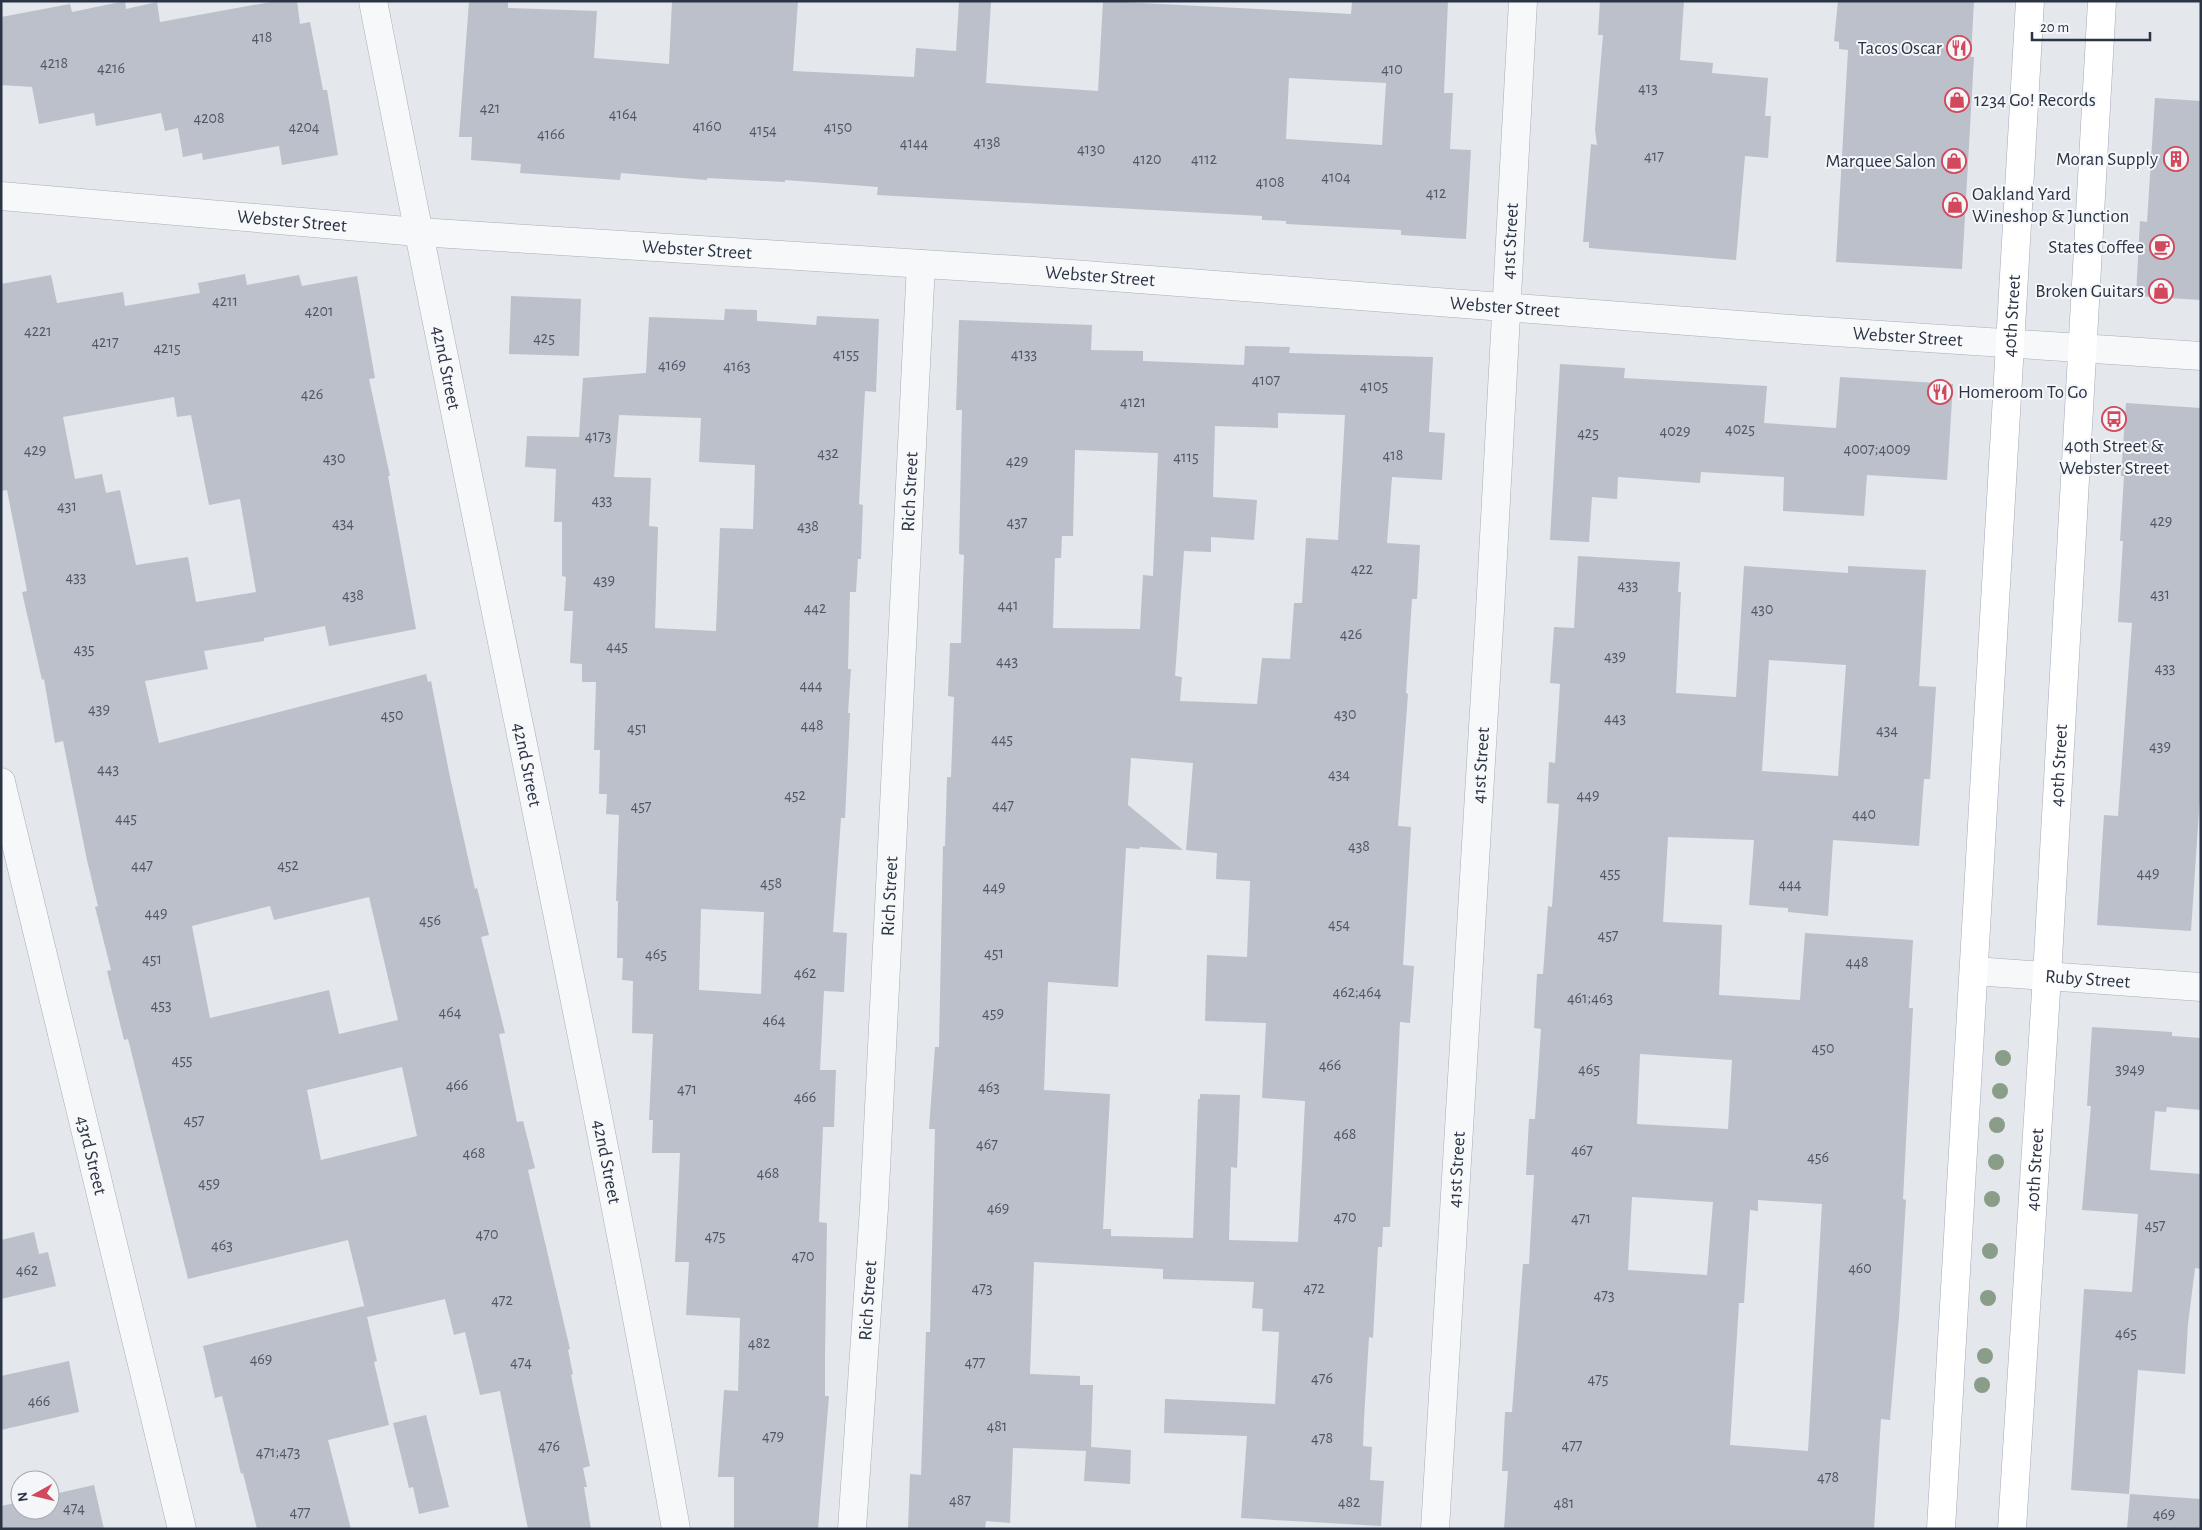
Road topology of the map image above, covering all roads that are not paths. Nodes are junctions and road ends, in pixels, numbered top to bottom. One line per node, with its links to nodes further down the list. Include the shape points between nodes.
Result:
1 (373, 1): 6 (street, 42nd Street)
2 (1523, 1): 8 (street, 41st Street)
3 (2030, 1): 9 (main road, 40th Street)
4 (2102, 1): 10 (main road, 40th Street)
5 (1, 196): 6 (street, Webster Street)
6 (418, 232): 7 (street, Webster Street); 17 (street, 42nd Street, via 517,711)
7 (921, 264): 8 (street, Webster Street); 18 (street, Rich Street, via 874,1208)
8 (1507, 307): 9 (street, Webster Street); 19 (street, 41st Street)
9 (2010, 344): 10 (street, Webster Street); 13 (main road, 40th Street)
10 (2082, 349): 11 (street, Webster Street); 14 (main road, 40th Street)
11 (2201, 356)
12 (1, 782): 16 (street, 43rd Street)
13 (1974, 971): 14 (street, Ruby Street); 20 (main road, 40th Street)
14 (2047, 976): 15 (street, Ruby Street); 21 (main road, 40th Street)
15 (2201, 987)
16 (182, 1529)
17 (676, 1529)
18 (852, 1529)
19 (1435, 1529)
20 (1942, 1529)
21 (2012, 1529)

